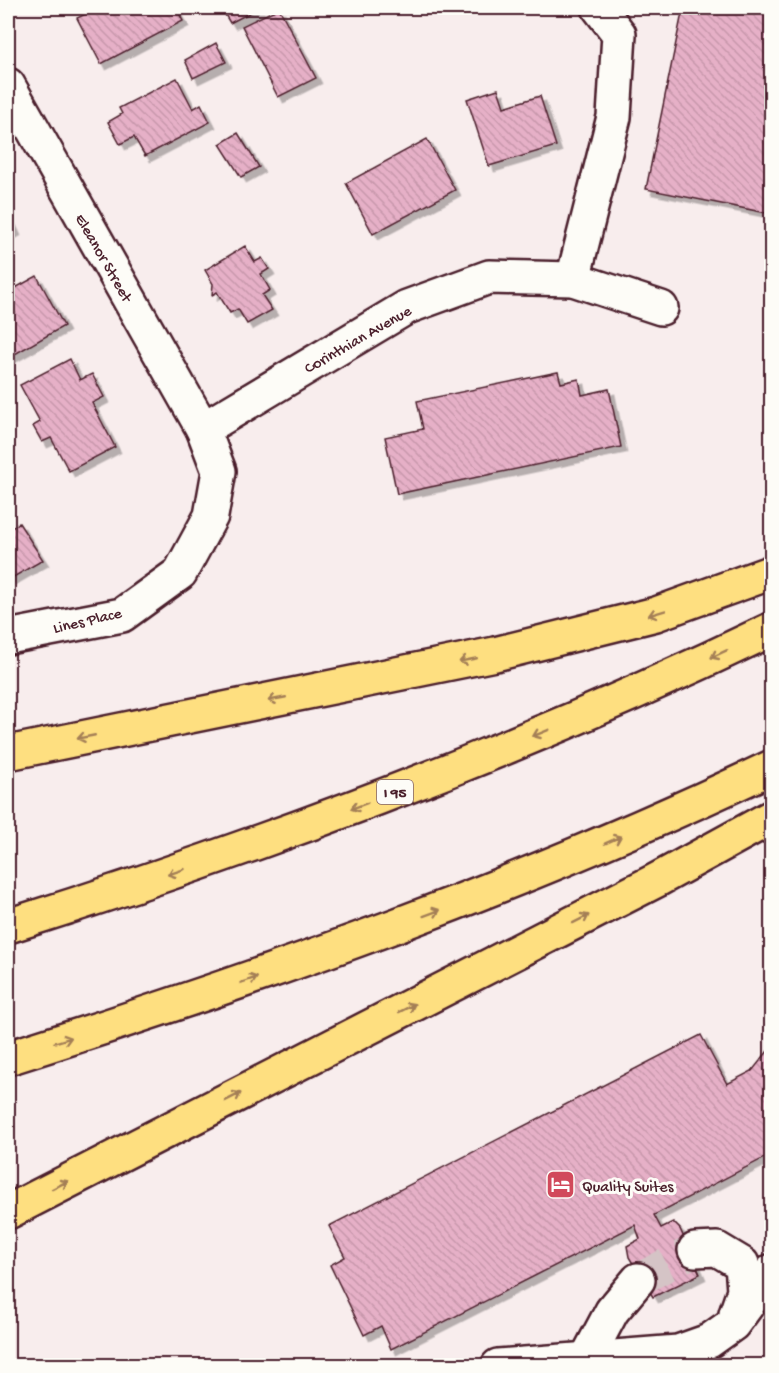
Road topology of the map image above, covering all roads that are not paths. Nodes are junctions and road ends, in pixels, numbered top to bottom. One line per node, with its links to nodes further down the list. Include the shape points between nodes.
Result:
1 (599, 8): 3 (street, via 619,34 614,117)
2 (8, 85): 5 (street, Eleanor Street)
3 (573, 279): 4 (street, Corinthian Avenue); 5 (street, Corinthian Avenue, via 489,277 407,307)
4 (661, 308)
5 (203, 429): 8 (street, Lines Place, via 219,471 211,516 180,573 122,615)
6 (771, 572): 9 (highway, one-way to 9, via 656,614 495,654)
7 (771, 629): 12 (highway, I 95, one-way to 12, via 573,720 426,780 281,836)
8 (8, 637)
9 (8, 753)
10 (771, 767): 13 (highway, one-way to 10, via 147,1014 450,907 596,847)
11 (771, 817): 14 (highway, one-way to 11, via 657,880)
12 (8, 926)
13 (8, 1058)
14 (8, 1212)
15 (695, 1250): 18 (street, via 717,1249 742,1264 744,1292)
16 (771, 1271): 18 (street)
17 (638, 1280): 19 (street, via 612,1311)
18 (733, 1324): 19 (street, via 709,1341 678,1352)
19 (587, 1358): 20 (street)
20 (498, 1365)

